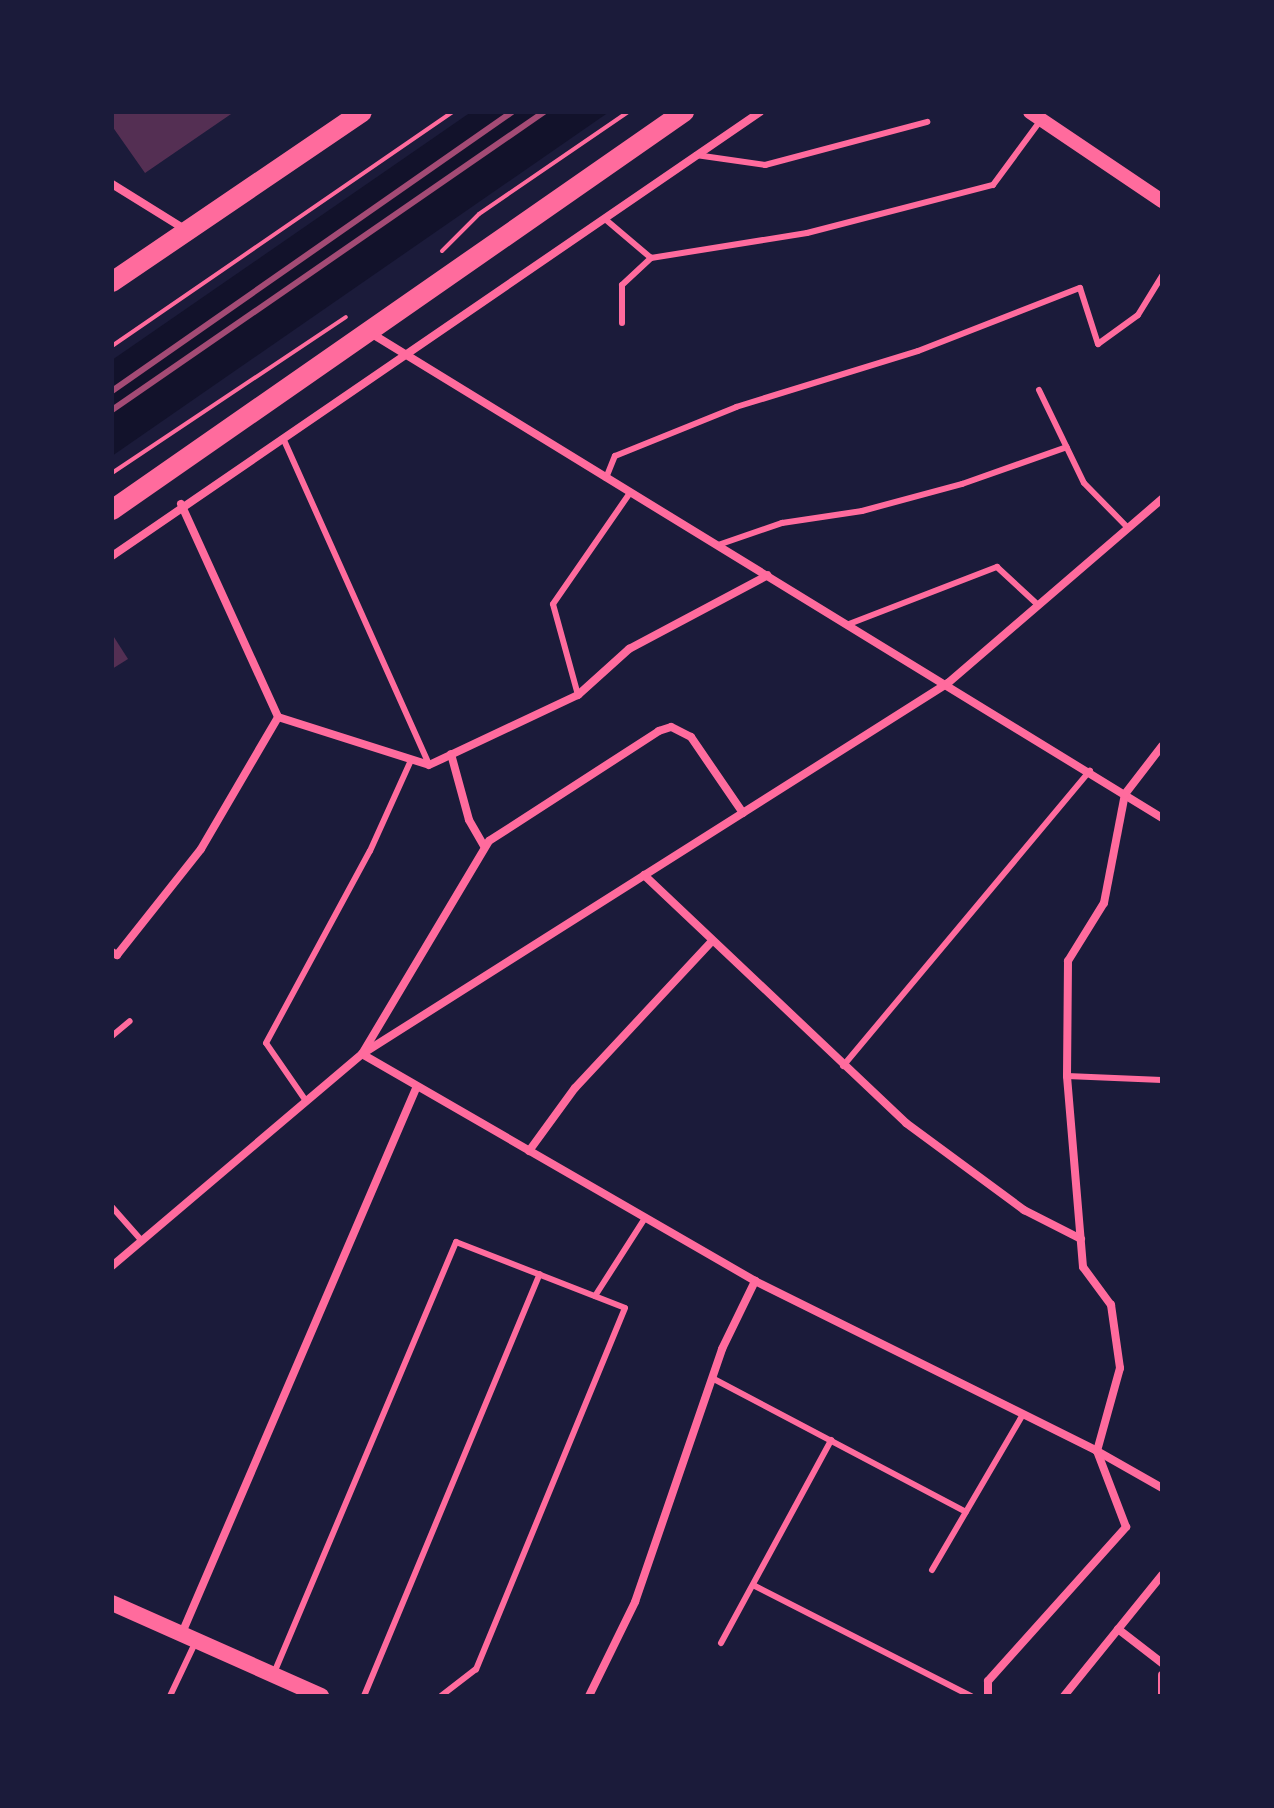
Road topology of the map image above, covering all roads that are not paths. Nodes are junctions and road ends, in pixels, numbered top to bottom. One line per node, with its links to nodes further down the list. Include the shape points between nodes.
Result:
1 (362, 112): 10 (main road)
2 (684, 112): 15 (main road)
3 (760, 112): 6 (street)
4 (1035, 116): 8 (street); 11 (lane, via 993,185 807,233)
5 (927, 122): 6 (lane, via 765,165)
6 (692, 154): 9 (street)
7 (112, 184): 10 (street)
8 (1162, 201)
9 (605, 219): 11 (lane); 16 (street)
10 (187, 230): 13 (main road)
11 (651, 258): 14 (lane, via 622,285)
12 (1162, 276): 20 (lane, via 1138,315 1098,344 1080,288 918,351 736,407 615,456)
13 (112, 282)
14 (622, 323)
15 (369, 331): 16 (street); 24 (main road)
16 (406, 359): 18 (street); 20 (street)
17 (1039, 390): 19 (lane)
18 (283, 438): 23 (street); 37 (lane)
19 (1067, 447): 25 (lane, via 1084,483); 26 (lane, via 962,484 862,511 782,523)
20 (606, 478): 21 (street)
21 (630, 493): 26 (street); 32 (lane, via 553,604)
22 (1162, 499): 25 (street)
23 (181, 504): 27 (street); 33 (street)
24 (112, 510)
25 (1128, 528): 29 (street)
26 (718, 545): 28 (street)
27 (112, 556)
28 (768, 575): 30 (street); 32 (street, via 629,649)
29 (1038, 605): 30 (lane, via 997,567); 31 (street)
30 (849, 624): 31 (street)
31 (948, 683): 38 (street); 40 (street)
32 (578, 695): 35 (street)
33 (278, 717): 36 (street); 45 (street, via 201,849 117,955)
34 (1162, 746): 39 (street)
35 (451, 754): 37 (street); 42 (street, via 469,820)
36 (411, 760): 37 (street); 53 (lane, via 370,851 266,1043)
37 (429, 765)
38 (1090, 771): 39 (street); 49 (lane)
39 (1125, 794): 41 (street); 50 (street, via 1104,903 1068,961)
40 (743, 813): 42 (street, via 691,737 671,727); 43 (street)
41 (1162, 818)
42 (484, 846): 48 (street)
43 (644, 875): 44 (street); 48 (street)
44 (712, 941): 49 (street); 54 (street, via 575,1088)
45 (112, 952)
46 (130, 1021): 47 (lane)
47 (112, 1036)
48 (362, 1054): 52 (street); 53 (street)
49 (843, 1067): 57 (street, via 906,1123 1024,1210)
50 (1067, 1076): 51 (lane); 57 (street)
51 (1162, 1080)
52 (417, 1086): 54 (street); 74 (street)
53 (306, 1101): 58 (street)
54 (529, 1151): 56 (street)
55 (112, 1207): 58 (lane)
56 (645, 1218): 61 (street); 62 (lane)
57 (1081, 1239): 66 (street, via 1083,1267 1111,1305 1120,1368)
58 (142, 1241): 59 (street)
59 (112, 1266)
60 (540, 1274): 62 (lane); 77 (lane, via 456,1242); 83 (lane)
61 (755, 1281): 63 (street); 64 (street)
62 (595, 1296): 84 (lane, via 625,1308 476,1669)
63 (712, 1378): 65 (lane); 85 (street, via 635,1602)
64 (1023, 1414): 66 (street); 68 (lane)
65 (831, 1440): 68 (lane); 71 (lane)
66 (1097, 1451): 67 (street); 87 (street, via 1126,1527 988,1681)
67 (1162, 1488)
68 (966, 1512): 69 (lane)
69 (932, 1570)
70 (1162, 1575): 73 (street)
71 (753, 1585): 75 (lane); 86 (lane)
72 (112, 1603): 74 (main road)
73 (1118, 1629): 76 (street); 88 (street)
74 (189, 1638): 77 (main road); 81 (lane)
75 (721, 1643)
76 (1162, 1663)
77 (274, 1675): 79 (main road)
78 (1162, 1675): 80 (street)
79 (296, 1691): 82 (main road)
80 (1162, 1694)
81 (170, 1696)
82 (321, 1696)
83 (364, 1696)
84 (441, 1696)
85 (589, 1696)
86 (971, 1696)
87 (988, 1696)
88 (1064, 1696)

